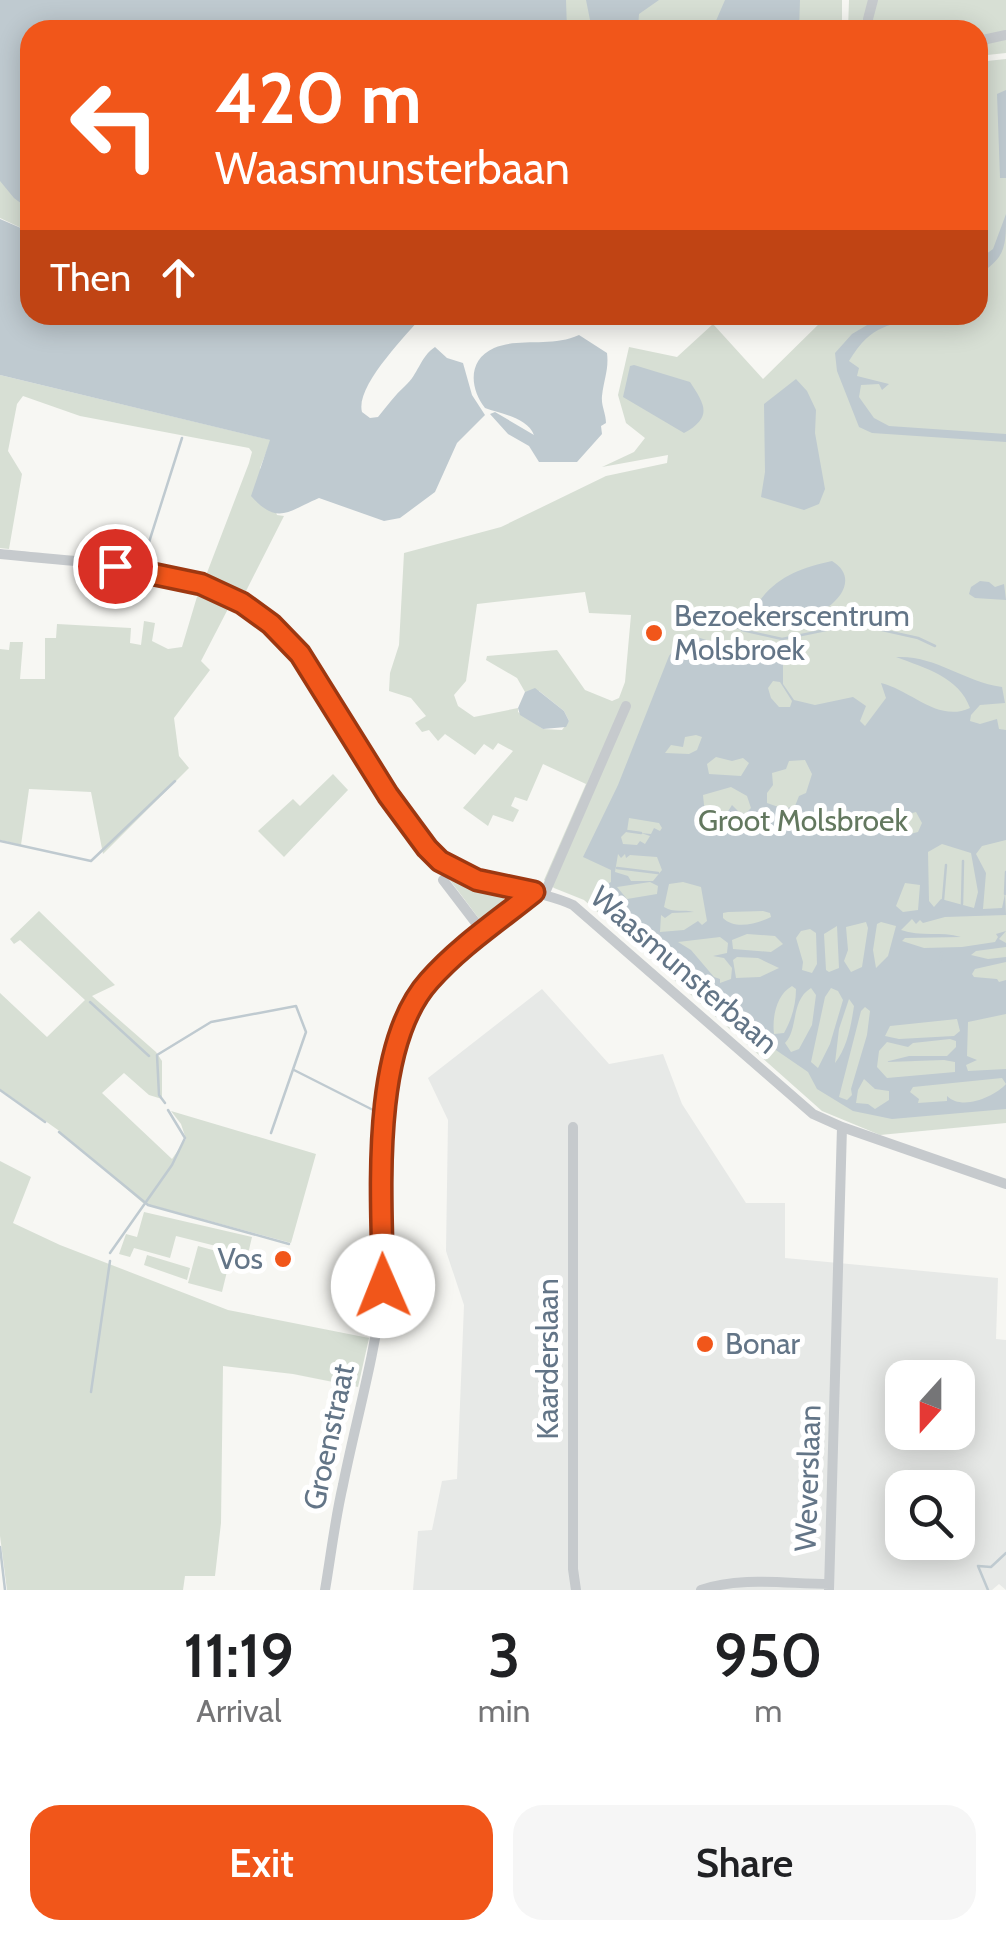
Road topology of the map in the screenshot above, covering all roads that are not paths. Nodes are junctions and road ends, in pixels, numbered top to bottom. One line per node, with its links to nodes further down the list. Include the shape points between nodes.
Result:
1 (0, 554): 4 (street, Waasmunsterbaan, via 127,567 201,584 242,603 300,654 427,848 459,872)
2 (626, 706): 5 (street)
3 (444, 880): 7 (street)
4 (511, 888): 5 (street, Waasmunsterbaan); 6 (street, Groenstraat)
5 (539, 893): 6 (street, Groenstraat); 9 (street, Waasmunsterbaan, via 587,915 802,1105)
6 (501, 915): 7 (street, Groenstraat)
7 (482, 932): 12 (street, Groenstraat, via 429,980 398,1036 382,1149 383,1286)
8 (573, 1127): 13 (street, Kaarderslaan)
9 (842, 1128): 10 (street, Waasmunsterbaan); 11 (street, Weverslaan)
10 (1006, 1184)
11 (829, 1587): 14 (street, via 749,1582)
12 (325, 1590)
13 (576, 1590)
14 (701, 1590)

